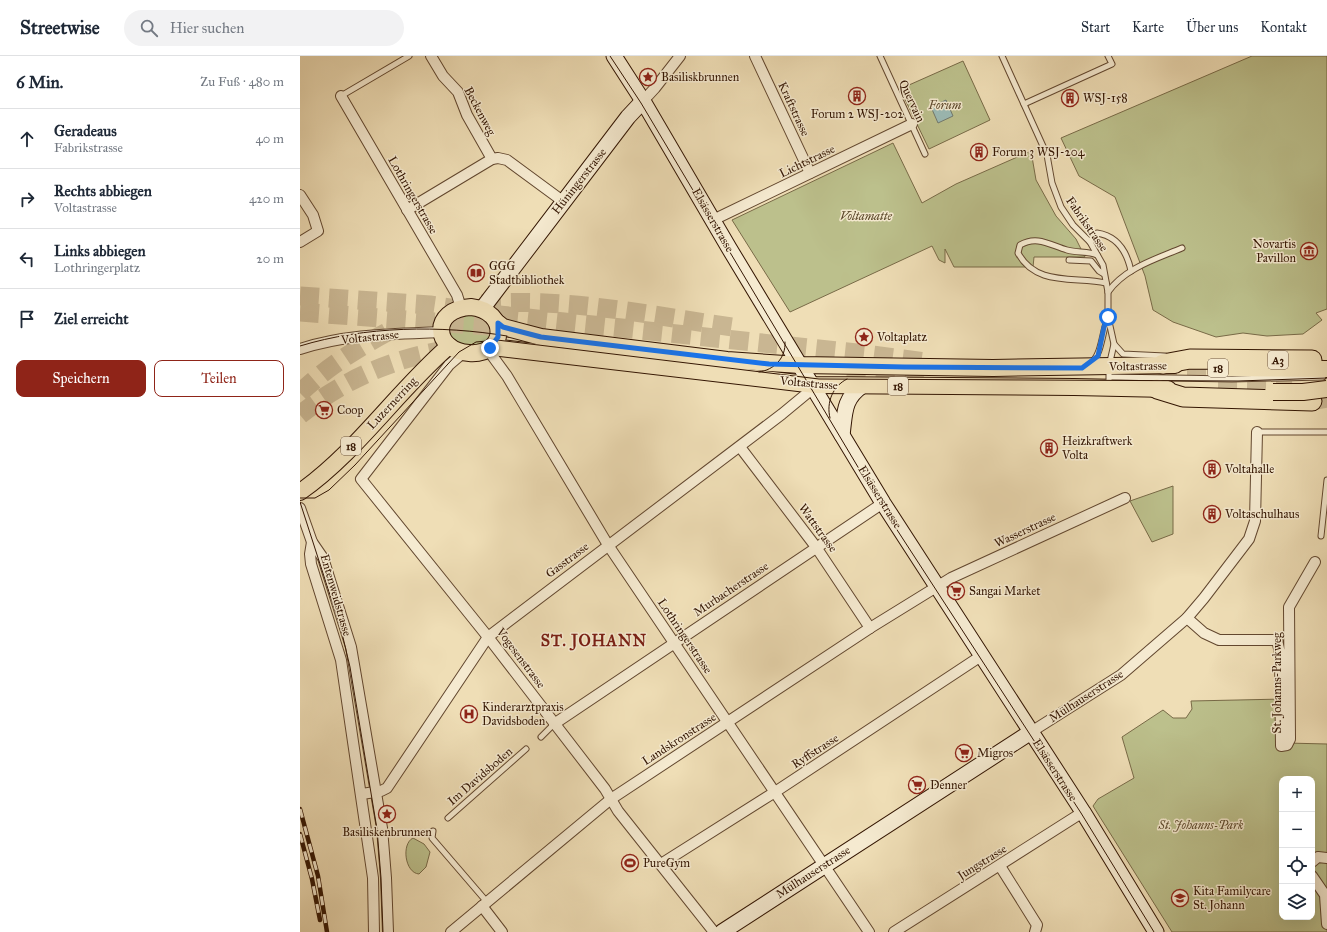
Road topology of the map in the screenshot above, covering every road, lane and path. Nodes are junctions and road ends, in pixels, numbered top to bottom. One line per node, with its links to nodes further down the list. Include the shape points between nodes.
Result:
1 (409, 56): 9 (lane)
2 (431, 56): 14 (street, Beckenweg, via 443,76 458,92 467,116)
3 (614, 56): 10 (street, Elsässerstrasse)
4 (680, 56): 10 (street, Hüningerstrasse)
5 (755, 56): 15 (street, Kraftstrasse)
6 (880, 56): 12 (lane, Quervain)
7 (1002, 56): 11 (lane, Fabrikstrasse)
8 (1108, 56): 11 (lane, via 1112,64)
9 (340, 96): 18 (street, Lothringerstrasse)
10 (643, 101): 17 (street, Hüningerstrasse); 19 (street, Elsässerstrasse)
11 (1024, 104): 21 (lane, Fabrikstrasse, via 1047,155 1052,183 1061,207 1073,225)
12 (912, 124): 13 (lane, Quervain); 15 (street, Lichtstrasse)
13 (926, 154)
14 (492, 159): 17 (street, via 507,160); 18 (street)
15 (810, 174): 19 (street, Lichtstrasse)
16 (300, 195): 20 (street, via 313,215 318,231)
17 (564, 202): 30 (street, Hüningerstrasse)
18 (407, 210): 29 (street, Lothringerstrasse, via 457,295)
19 (713, 220): 40 (street, Elsässerstrasse)
20 (300, 242)
21 (1090, 242): 23 (lane, Fabrikstrasse); 25 (lane, via 1097,233 1107,235 1129,258)
22 (1182, 248): 25 (lane)
23 (1097, 255): 26 (lane, Fabrikstrasse, via 1103,265); 27 (lane, via 1035,240 1020,245 1018,253 1028,265 1051,277)
24 (1069, 260): 26 (lane, via 1091,260)
25 (1131, 271): 28 (lane)
26 (1104, 274): 27 (lane, Fabrikstrasse)
27 (1106, 283): 28 (lane, Fabrikstrasse)
28 (1108, 292): 31 (lane, Fabrikstrasse)
29 (461, 308): 30 (main road); 33 (main road, 18, via 446,316 441,326)
30 (482, 309): 32 (main road, 18, via 491,314)
31 (1108, 317): 34 (lane, Fabrikstrasse); 42 (lane, Fabrikstrasse, via 1101,338)
32 (498, 323): 36 (main road, via 499,335); 40 (main road, Voltastrasse / 18, via 503,327 541,337 734,360)
33 (445, 339): 35 (street, Voltastrasse, via 361,337); 37 (main road); 55 (main road, Luzernerring / 18, via 398,396 343,455)
34 (1114, 344): 38 (lane, via 1121,353 1127,355 1176,356); 42 (lane, Fabrikstrasse)
35 (300, 348)
36 (490, 349): 37 (main road, 18, via 479,353); 45 (main road, Voltastrasse / 18); 61 (street, Lothringerstrasse)
37 (463, 353): 67 (street, Vogesenstrasse, via 449,365 361,479)
38 (1190, 359): 39 (highway, A3); 41 (highway, A3)
39 (1163, 364): 42 (main road, Voltastrasse / 18); 44 (main road, Voltastrasse / 18, via 1210,368)
40 (800, 365): 42 (main road, Voltastrasse / 18, via 1082,368); 45 (street, Elsässerstrasse)
41 (1319, 365): 44 (main road, Voltastrasse / 18)
42 (1106, 366): 44 (lane); 46 (main road, Voltastrasse / 18); 47 (main road, Voltastrasse / 18)
43 (1327, 377): 44 (lane)
44 (1271, 380): 47 (main road, Voltastrasse / 18); 48 (main road, 18, bridge, via 1303,392)
45 (812, 384): 46 (main road, Voltastrasse / 18); 52 (street, Elsässerstrasse); 53 (street, Gasstrasse, via 808,392)
46 (862, 386): 52 (street, via 849,398)
47 (1157, 389): 49 (highway, via 1188,397)
48 (1327, 389)
49 (1312, 401)
50 (1257, 432): 51 (lane); 65 (street, Mülhauserstrasse, via 1255,521 1249,539)
51 (1327, 432)
52 (842, 434): 57 (street, Elsässerstrasse)
53 (740, 447): 61 (street, Gasstrasse); 62 (street, Wattstrasse)
54 (1327, 480): 59 (lane)
55 (300, 492)
56 (1125, 498): 64 (street, Wasserstrasse)
57 (883, 503): 62 (street, Murbacherstrasse); 64 (street, Elsässerstrasse)
58 (300, 508): 60 (street)
59 (1321, 536)
60 (312, 542): 75 (street, Entenweidstrasse, via 324,558 350,641); 77 (street, Entenweidstrasse, via 311,564 341,660)
61 (608, 545): 67 (street, Gasstrasse); 68 (street, Lothringerstrasse)
62 (816, 547): 66 (street, Wattstrasse); 68 (street, Murbacherstrasse)
63 (1315, 562): 65 (street, St. Johanns-Parkweg, via 1289,607 1290,739 1287,745 1281,746 1280,653 1277,640 1218,640 1204,634)
64 (936, 586): 66 (street, Landskronstrasse); 69 (street, Elsässerstrasse)
65 (1187, 618): 72 (street, Mülhauserstrasse, via 1121,675)
66 (870, 628): 70 (street, Landskronstrasse)
67 (488, 637): 71 (street, Vogesenstrasse); 75 (street, Gasstrasse, via 389,784 384,790)
68 (674, 642): 70 (street, Lothringerstrasse); 71 (street, Murbacherstrasse)
69 (982, 656): 72 (street, Elsässerstrasse); 76 (street, Ryffstrasse)
70 (728, 723): 76 (street, Lothringerstrasse); 78 (street, Landskronstrasse)
71 (554, 724): 73 (lane); 78 (street, Vogesenstrasse)
72 (1030, 732): 79 (street, Elsässerstrasse); 85 (street, Mülhauserstrasse)
73 (541, 737)
74 (526, 749): 80 (lane, Im Davidsboden)
75 (375, 792): 77 (street); 91 (street, Entenweidstrasse, via 382,828)
76 (775, 792): 84 (street, Ryffstrasse); 85 (street, Lothringerstrasse)
77 (362, 794): 90 (street, Entenweidstrasse, via 373,878)
78 (611, 799): 84 (street, Vogesenstrasse); 88 (street, Landskronstrasse)
79 (1083, 812): 86 (street, Jungstrasse); 99 (street, Elsässerstrasse)
80 (448, 818)
81 (433, 831): 88 (lane, via 432,838)
82 (1327, 858): 83 (street, via 1318,857)
83 (1315, 860)
84 (661, 864): 94 (street, Vogesenstrasse)
85 (823, 865): 95 (street, Mülhauserstrasse); 96 (street, Lothringerstrasse)
86 (1000, 866): 97 (street, Jungstrasse); 98 (street, via 1037,925)
87 (1315, 880): 89 (street, via 1325,895)
88 (484, 904): 92 (street, Landskronstrasse); 93 (street)
89 (1327, 924)
90 (374, 932)
91 (388, 932)
92 (451, 932)
93 (502, 932)
94 (714, 932)
95 (722, 932)
96 (869, 932)
97 (894, 932)
98 (1035, 932)
99 (1156, 932)

